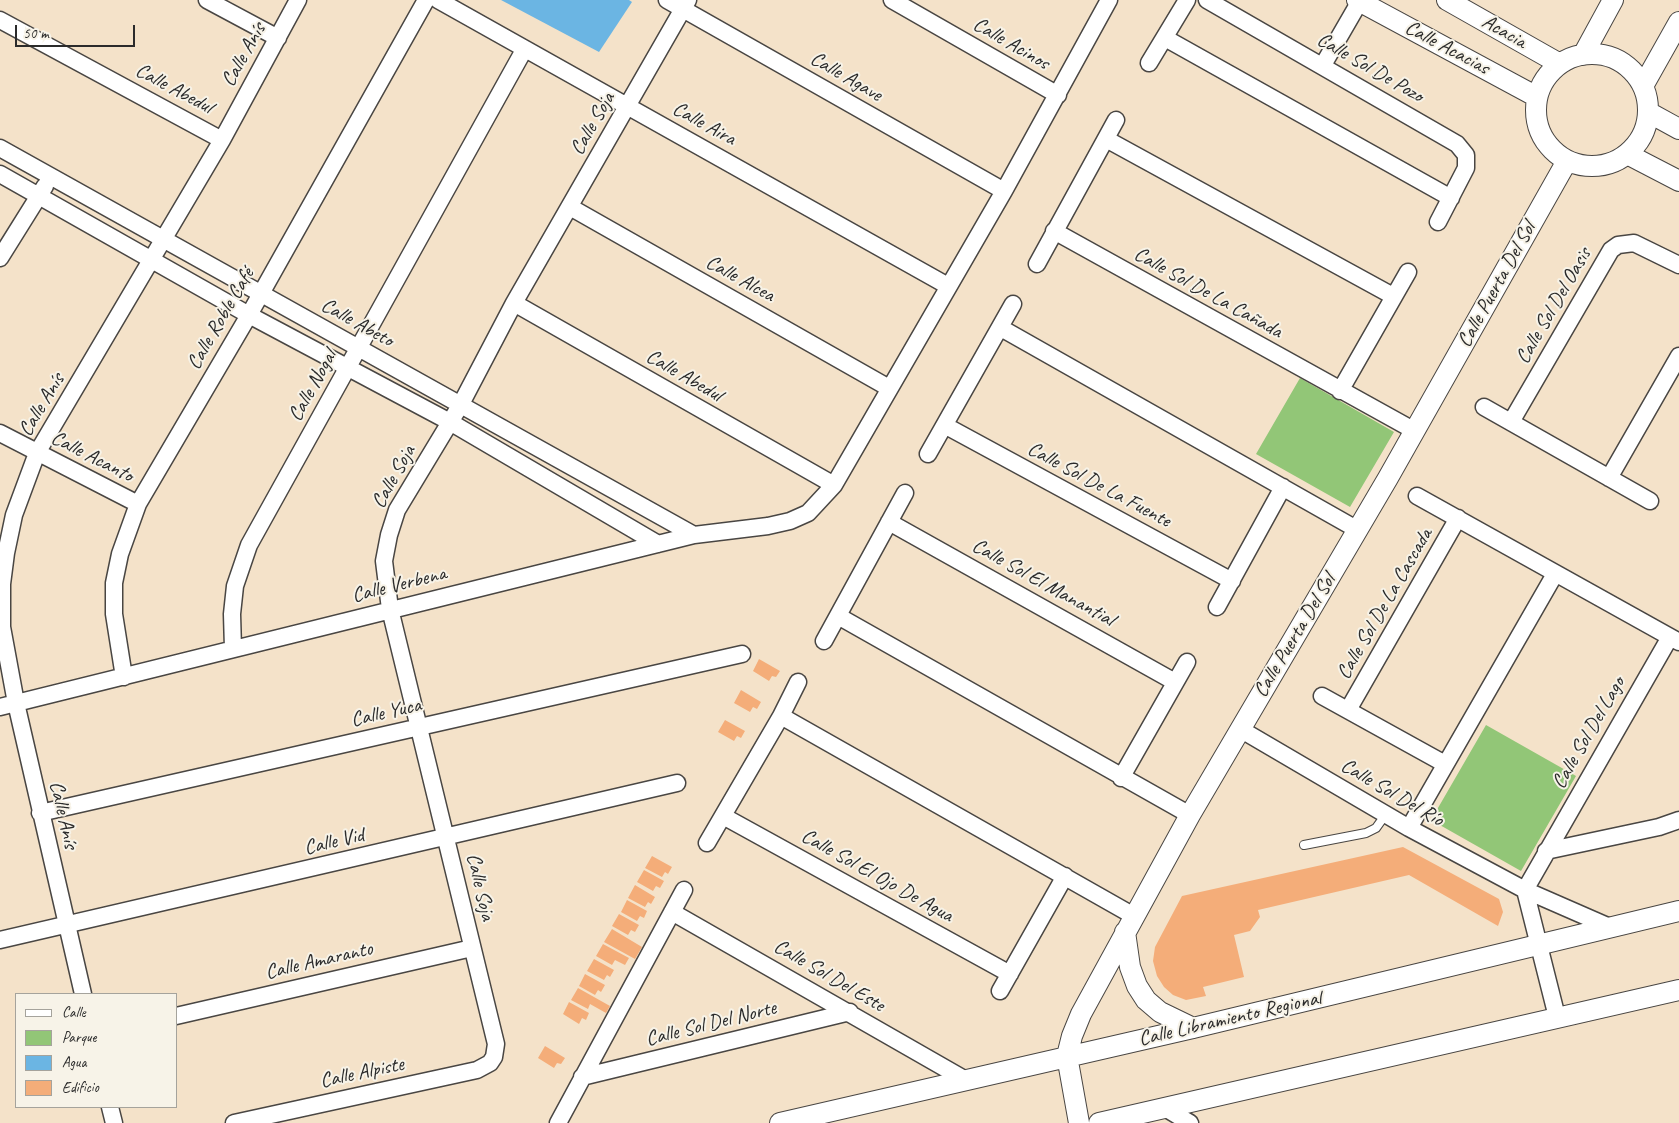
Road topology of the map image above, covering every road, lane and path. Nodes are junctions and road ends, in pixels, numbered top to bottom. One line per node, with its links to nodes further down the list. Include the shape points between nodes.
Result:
1 (207, 0): 16 (street)
2 (298, 0): 16 (street, Calle Anís)
3 (426, 0): 51 (street, Calle Roble Café)
4 (438, 0): 18 (street, Calle Aira)
5 (668, 0): 13 (street, Calle Agave)
6 (892, 0): 24 (street, Calle Acinos)
7 (1109, 0): 24 (street)
8 (1187, 0): 17 (street)
9 (1207, 0): 22 (street, Calle Sol De Pozo)
10 (1447, 0): 21 (street, Acacia)
11 (1613, 0): 19 (street)
12 (1359, 1): 22 (street); 25 (street, Calle Acacias)
13 (685, 4): 26 (street, Calle Soja); 38 (street, Calle Agave)
14 (0, 20): 31 (street, Calle Abedul)
15 (1679, 22): 23 (street)
16 (278, 38): 31 (street, Calle Anís)
17 (1165, 38): 20 (street); 40 (street)
18 (524, 50): 26 (street, Calle Aira); 57 (street, Calle Nogal)
19 (1583, 55): 21 (street); 23 (street, via 1598,54 1618,61 1635,74)
20 (1149, 63)
21 (1560, 64): 25 (street, via 1548,74)
22 (1323, 65): 40 (street, Calle Sol De Pozo, via 1464,150 1468,162)
23 (1643, 86): 27 (street)
24 (1058, 95): 38 (street)
25 (1537, 96): 34 (street, via 1537,119 1544,140)
26 (628, 106): 41 (street, Calle Soja); 50 (street, Calle Aira)
27 (1648, 112): 29 (street); 33 (street, via 1642,134)
28 (1116, 120): 30 (street)
29 (1679, 129)
30 (1106, 139): 43 (street); 52 (street)
31 (222, 140): 44 (street, Calle Anís)
32 (0, 148): 36 (street, Calle Abeto)
33 (1627, 154): 34 (street, via 1598,166 1582,166); 37 (street)
34 (1567, 161): 67 (street, Calle Puerta Del Sol)
35 (0, 174): 39 (street, Calle Abeto)
36 (52, 175): 39 (street); 44 (street, Calle Abeto)
37 (1679, 181)
38 (1004, 191): 50 (street)
39 (39, 194): 45 (street); 46 (street, Calle Abeto)
40 (1451, 198): 42 (street, Calle Sol De Pozo)
41 (570, 207): 53 (street, Calle Soja); 60 (street, Calle Alcea)
42 (1438, 222)
43 (1054, 231): 47 (street); 61 (street, Calle Sol De La Cañada)
44 (164, 239): 46 (street, Calle Anís); 51 (street, Calle Abeto)
45 (0, 258)
46 (152, 260): 55 (street, Calle Abeto); 69 (street, Calle Anís)
47 (1037, 264)
48 (1679, 265): 65 (street, Calle Sol Del Oasis, via 1634,243 1618,245 1611,250)
49 (1408, 272): 52 (street)
50 (948, 286): 60 (street)
51 (261, 294): 55 (street, Calle Roble Café); 57 (street, Calle Abeto)
52 (1394, 296): 61 (street)
53 (514, 303): 62 (street, Calle Soja); 72 (street, Calle Abedul)
54 (1013, 304): 56 (street)
55 (249, 314): 59 (street, Calle Abeto); 77 (street, Calle Roble Café)
56 (1001, 328): 66 (street); 73 (street)
57 (359, 348): 59 (street, Calle Nogal); 62 (street, Calle Abeto)
58 (1679, 356): 71 (street)
59 (348, 368): 64 (street, Calle Abeto); 91 (street, Calle Nogal, via 249,545 235,586)
60 (889, 388): 72 (street)
61 (1340, 391): 67 (street, Calle Sol De La Cañada)
62 (461, 404): 64 (street, Calle Soja); 81 (street, Calle Abeto)
63 (1484, 407): 65 (street)
64 (450, 422): 82 (street, Calle Abeto); 87 (street, Calle Soja, via 397,510 384,561)
65 (1511, 422): 71 (street)
66 (946, 426): 70 (street); 84 (street, Calle Sol De La Fuente)
67 (1415, 431): 80 (street, Calle Puerta Del Sol)
68 (0, 433): 69 (street, Calle Acanto)
69 (38, 453): 77 (street, Calle Acanto); 98 (street, Calle Anís, via 14,515 2,584)
70 (928, 454)
71 (1610, 478): 76 (street)
72 (834, 485): 81 (street, Calle Verbena, via 808,513 790,521)
73 (1283, 487): 80 (street); 84 (street)
74 (905, 493): 79 (street)
75 (1417, 496): 78 (street, Calle Sol De La Cascada)
76 (1650, 501)
77 (138, 504): 94 (street, Calle Roble Café, via 120,554 114,583 114,614)
78 (1458, 518): 83 (street, Calle Sol De La Cascada); 99 (street, Calle Sol De La Cascada)
79 (889, 522): 88 (street); 96 (street, Calle Sol El Manantial)
80 (1358, 530): 102 (street, Calle Puerta Del Sol)
81 (694, 536): 82 (street, Calle Verbena)
82 (658, 544): 87 (street, Calle Verbena)
83 (1555, 574): 85 (street, Calle Sol De La Cascada); 103 (street)
84 (1232, 581): 86 (street)
85 (1605, 601): 89 (street, Calle Sol Del Lago)
86 (1217, 607)
87 (390, 609): 91 (street, Calle Verbena); 101 (street, Calle Soja)
88 (838, 616): 90 (street); 104 (street)
89 (1674, 639): 115 (street, Calle Sol Del Lago)
90 (824, 641)
91 (233, 649): 94 (street, Calle Verbena)
92 (742, 654): 101 (street, Calle Yuca)
93 (1187, 662): 96 (street)
94 (124, 677): 98 (street, Calle Verbena)
95 (798, 682): 100 (street)
96 (1175, 682): 104 (street)
97 (1322, 696): 99 (street, Calle Sol De La Cascada)
98 (8, 705): 106 (street, Calle Anís)
99 (1348, 710): 103 (street, Calle Sol De La Cascada)
100 (781, 716): 109 (street); 116 (street)
101 (420, 727): 106 (street, Calle Yuca); 112 (street, Calle Soja)
102 (1240, 729): 107 (street, Calle Sol Del Río); 108 (street, Calle Puerta Del Sol)
103 (1445, 764): 111 (street)
104 (1121, 778): 108 (street)
105 (677, 783): 112 (street, Calle Vid)
106 (40, 813): 121 (street, Calle Anís)
107 (1386, 814): 111 (street, Calle Sol Del Río); 114 (lane, via 1376,828 1366,833)
108 (1190, 815): 122 (street, Calle Puerta Del Sol)
109 (723, 816): 113 (street); 127 (street, Calle Sol El Ojo De Agua)
110 (1679, 820): 115 (street)
111 (1409, 828): 118 (street, Calle Sol Del Río)
112 (446, 838): 121 (street, Calle Vid); 126 (street, Calle Soja)
113 (707, 843)
114 (1304, 844)
115 (1546, 851): 118 (street, Calle Sol Del Lago)
116 (1065, 876): 122 (street); 127 (street)
117 (684, 890): 120 (street)
118 (1525, 890): 123 (street, Calle Sol Del Río); 125 (street)
119 (1679, 911): 123 (street, Calle Libramiento Regional)
120 (672, 912): 131 (street, Calle Sol Del Este); 137 (street)
121 (66, 924): 124 (street, Calle Vid); 130 (street, Calle Anís)
122 (1129, 924): 134 (street, via 1130,967 1137,986 1146,1000 1160,1012); 135 (street, Calle Puerta Del Sol, via 1081,1014)
123 (1612, 928): 125 (street, Calle Libramiento Regional)
124 (0, 940)
125 (1538, 945): 133 (street); 134 (street, Calle Libramiento Regional)
126 (472, 948): 132 (street, Calle Amaranto); 136 (street, Calle Soja, via 496,1044)
127 (1010, 974): 129 (street)
128 (1679, 990): 133 (street)
129 (1000, 991)
130 (83, 993)
131 (850, 1012): 137 (street, Calle Sol Del Norte); 138 (street, Calle Sol Del Este)
132 (178, 1016)
133 (1557, 1017): 140 (street)
134 (1193, 1028): 135 (street, Calle Libramiento Regional)
135 (1067, 1056): 138 (street, Calle Libramiento Regional); 145 (street, Calle Puerta Del Sol)
136 (494, 1057): 142 (street, Calle Alpiste, via 490,1063 476,1070)
137 (582, 1078): 143 (street)
138 (964, 1079): 144 (street, Calle Libramiento Regional)
139 (110, 1108): 141 (street)
140 (1165, 1108): 146 (street); 147 (street)
141 (114, 1123)
142 (234, 1123)
143 (558, 1123)
144 (780, 1123)
145 (1079, 1123)
146 (1100, 1123)
147 (1190, 1123)

